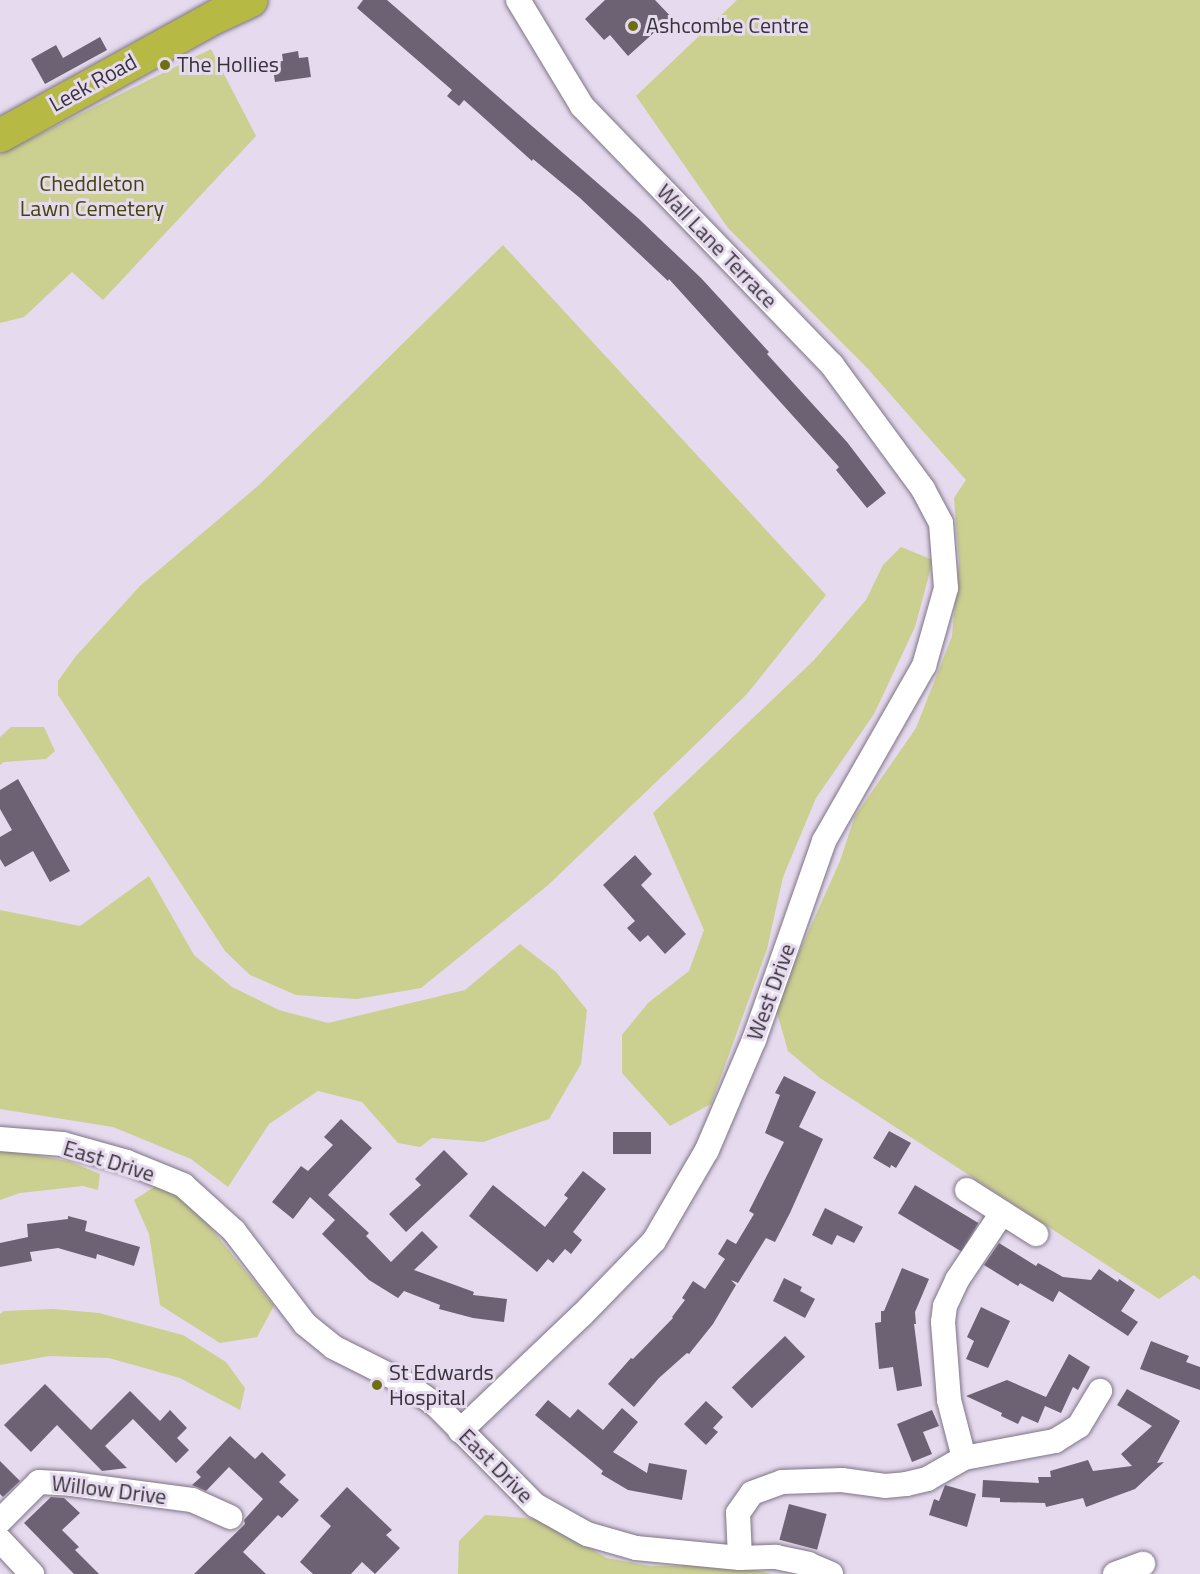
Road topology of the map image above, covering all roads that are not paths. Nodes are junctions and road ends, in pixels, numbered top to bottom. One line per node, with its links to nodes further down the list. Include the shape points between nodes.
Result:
1 (251, 0): 3 (highway, Leek Road)
2 (518, 0): 4 (street, Wall Lane Terrace, via 582,106 831,365)
3 (0, 135)
4 (923, 489): 10 (street, West Drive, via 941,523 946,588 924,666 824,841 754,1040 707,1150 654,1241)
5 (0, 1139): 10 (street, East Drive, via 63,1144 128,1162 183,1185 234,1231 305,1324 333,1347 403,1382 436,1405)
6 (967, 1190): 7 (street)
7 (1002, 1213): 8 (street); 11 (street, via 957,1280 945,1306 943,1330 950,1400)
8 (1036, 1234)
9 (1100, 1391): 11 (street, via 1078,1426 1055,1441)
10 (460, 1431): 15 (street, East Drive, via 535,1505 587,1534 636,1548)
11 (964, 1458): 15 (street, via 927,1479 906,1484 782,1482 752,1493 738,1514)
12 (230, 1517): 13 (street, Willow Drive, via 192,1500 39,1482)
13 (0, 1521)
14 (0, 1540): 17 (street)
15 (740, 1558): 18 (street, East Drive, via 776,1557 808,1563)
16 (1143, 1564): 19 (street)
17 (32, 1574)
18 (831, 1574)
19 (1115, 1574)

